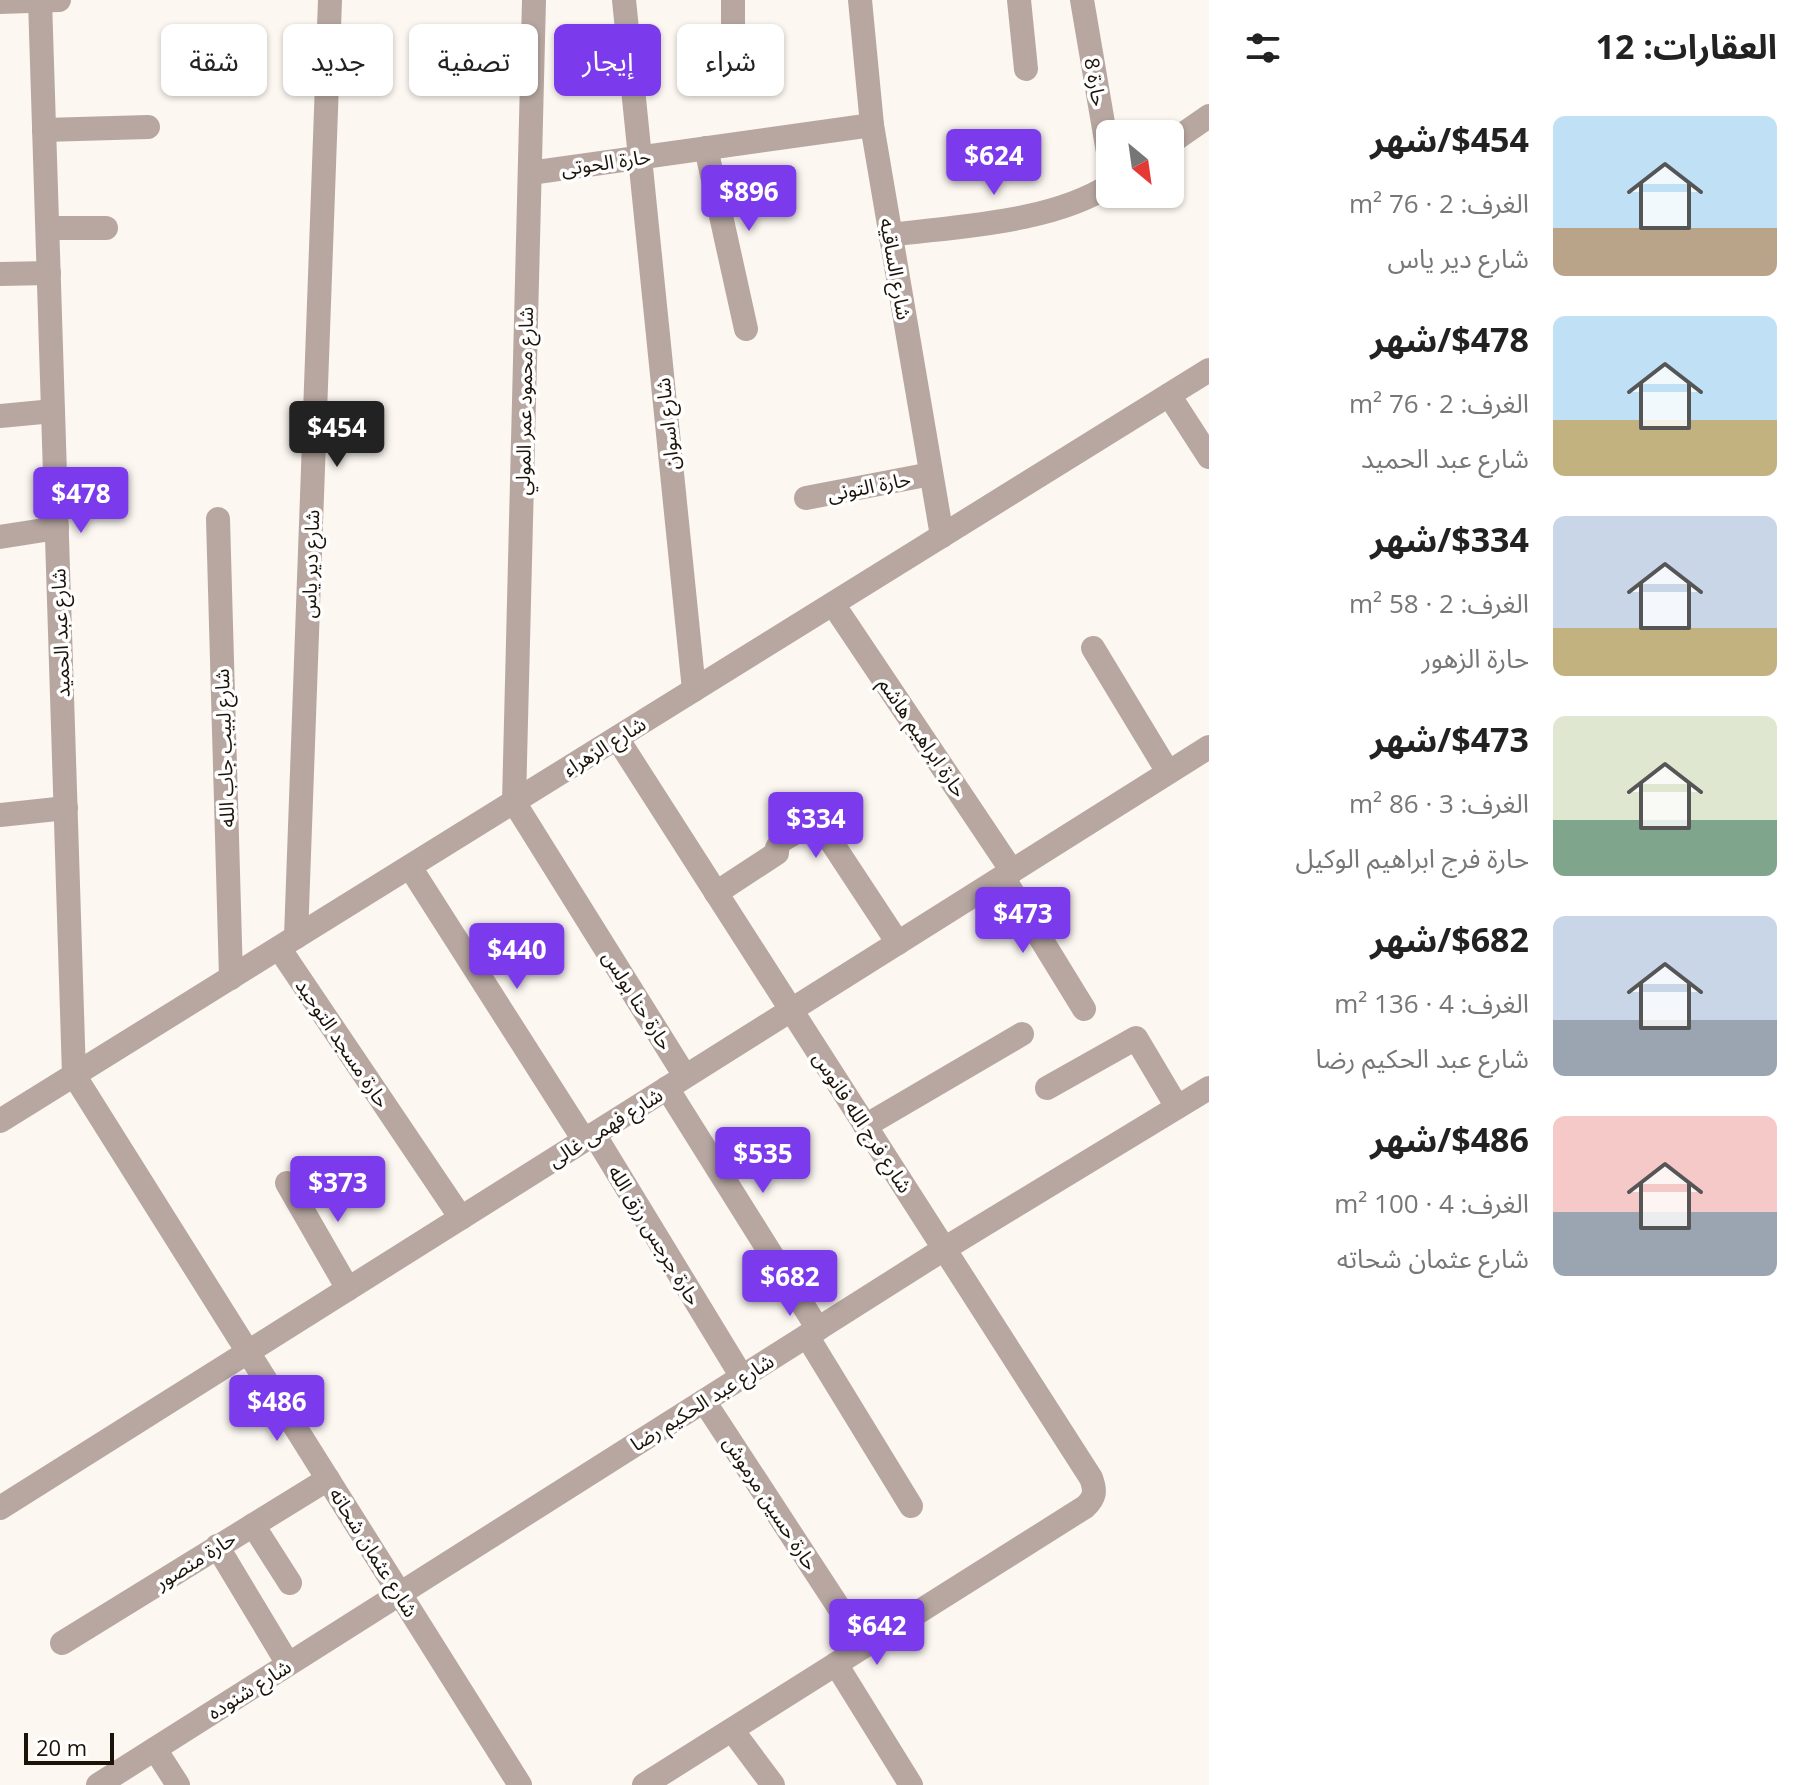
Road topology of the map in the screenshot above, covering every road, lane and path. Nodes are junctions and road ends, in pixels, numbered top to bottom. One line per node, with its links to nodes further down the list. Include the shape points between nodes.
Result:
1 (40, 0): 2 (street); 10 (street); 17 (street, شارع عبد الحميد)
2 (59, 0)
3 (330, 0): 52 (street, شارع دير ياس)
4 (534, 0): 21 (street, شارع محمود عمر المولي)
5 (624, 0): 20 (street, شارع اسوان)
6 (733, 0): 11 (street)
7 (860, 0): 15 (street, شارع الساقيه)
8 (1019, 0): 12 (street)
9 (1082, 0): 14 (street, حارة 8)
10 (0, 2)
11 (733, 24)
12 (1026, 69)
13 (1209, 116): 18 (street)
14 (1102, 120)
15 (872, 125): 19 (street, حارة الحوتى); 25 (street, شارع الساقيه)
16 (148, 127): 17 (street)
17 (44, 130): 23 (street, شارع عبد الحميد)
18 (1184, 133)
19 (706, 148): 20 (street, حارة الحوتى); 28 (street)
20 (641, 157): 21 (street, حارة الحوتى); 42 (street, شارع اسوان)
21 (530, 173): 46 (street, شارع محمود عمر المولي)
22 (1096, 193): 25 (street, via 1042,212)
23 (48, 228): 24 (street); 26 (street, شارع عبد الحميد)
24 (106, 228)
25 (890, 235): 34 (street, شارع الساقيه)
26 (49, 273): 27 (street); 31 (street, شارع عبد الحميد)
27 (0, 274)
28 (746, 329)
29 (1209, 370): 30 (street, شارع الزهراء)
30 (1169, 395): 33 (street); 38 (street, شارع الزهراء)
31 (53, 411): 32 (street); 37 (street, شارع عبد الحميد)
32 (0, 416)
33 (1209, 457)
34 (931, 474): 35 (street, حارة التونى); 38 (street, شارع الساقيه)
35 (806, 498)
36 (218, 519): 54 (street, شارع لبيب جاب الله)
37 (57, 528): 39 (street); 47 (street, شارع عبد الحميد)
38 (942, 536): 40 (street, شارع الزهراء)
39 (0, 537)
40 (833, 604): 42 (street, شارع الزهراء); 50 (street, حارة ابراهيم هاشم)
41 (1093, 648): 45 (street)
42 (694, 690): 43 (street, شارع الزهراء)
43 (617, 738): 46 (street, شارع الزهراء); 51 (street, شارع فرج الله فانوس)
44 (1209, 747): 45 (street, شارع فهمى غالى)
45 (1168, 772): 50 (street, شارع فهمى غالى)
46 (514, 802): 49 (street, شارع الزهراء); 59 (street, حارة حنا بولس)
47 (66, 808): 48 (street); 58 (street, شارع عبد الحميد)
48 (0, 815)
49 (410, 867): 52 (street, شارع الزهراء); 65 (street, حارة جرجس رزق الله)
50 (1008, 874): 53 (street, شارع فهمى غالى); 55 (street, حارة ابراهيم هاشم)
51 (716, 893): 53 (street, via 777,853 781,841 817,820); 56 (street, شارع فرج الله فانوس)
52 (288, 942): 54 (street, شارع الزهراء); 67 (street, حارة مسجد التوحيد)
53 (898, 943): 56 (street, شارع فهمى غالى)
54 (231, 978): 58 (street, شارع الزهراء)
55 (1084, 1009)
56 (791, 1010): 59 (street, شارع فهمى غالى); 64 (street, شارع فرج الله فانوس)
57 (1022, 1034): 64 (street)
58 (74, 1075): 63 (street, شارع الزهراء); 71 (street, شارع عثمان شحاته)
59 (676, 1082): 65 (street, شارع فهمى غالى); 70 (street, حارة حنا بولس)
60 (1047, 1088): 62 (street, via 1136,1038)
61 (1209, 1088): 62 (street, شارع عبد الحكيم رضا)
62 (1177, 1107): 68 (street, شارع عبد الحكيم رضا)
63 (0, 1121)
64 (865, 1126): 68 (street, شارع فرج الله فانوس)
65 (589, 1137): 67 (street, شارع فهمى غالى); 72 (street, حارة جرجس رزق الله)
66 (287, 1183): 69 (street)
67 (461, 1218): 69 (street, شارع فهمى غالى)
68 (944, 1249): 70 (street, شارع عبد الحكيم رضا); 82 (street, شارع فرج الله فانوس, via 1091,1478 1093,1499)
69 (348, 1289): 71 (street, شارع فهمى غالى)
70 (812, 1332): 72 (street, شارع عبد الحكيم رضا); 75 (street, حارة حنا بولس)
71 (248, 1352): 74 (street, شارع عثمان شحاته); 76 (street, شارع فهمى غالى)
72 (742, 1377): 73 (street, شارع عبد الحكيم رضا)
73 (704, 1401): 80 (street, شارع عبد الحكيم رضا); 82 (street, حارة حسين مرموش)
74 (328, 1479): 77 (street, حارة منصور); 80 (street, شارع عثمان شحاته)
75 (911, 1506)
76 (0, 1508)
77 (253, 1525): 78 (street, حارة منصور); 79 (street)
78 (217, 1546): 81 (street, حارة منصور); 83 (street)
79 (290, 1583)
80 (400, 1594): 83 (street, شارع شنوده); 90 (street, شارع عثمان شحاته)
81 (62, 1643)
82 (864, 1646): 84 (street)
83 (288, 1664): 86 (street, شارع شنوده)
84 (836, 1664): 85 (street); 93 (street)
85 (732, 1730): 87 (street); 92 (street)
86 (155, 1749): 88 (street, شارع شنوده); 89 (street)
87 (680, 1776): 91 (street)
88 (98, 1785)
89 (178, 1785)
90 (520, 1785)
91 (644, 1785)
92 (773, 1785)
93 (911, 1785)

